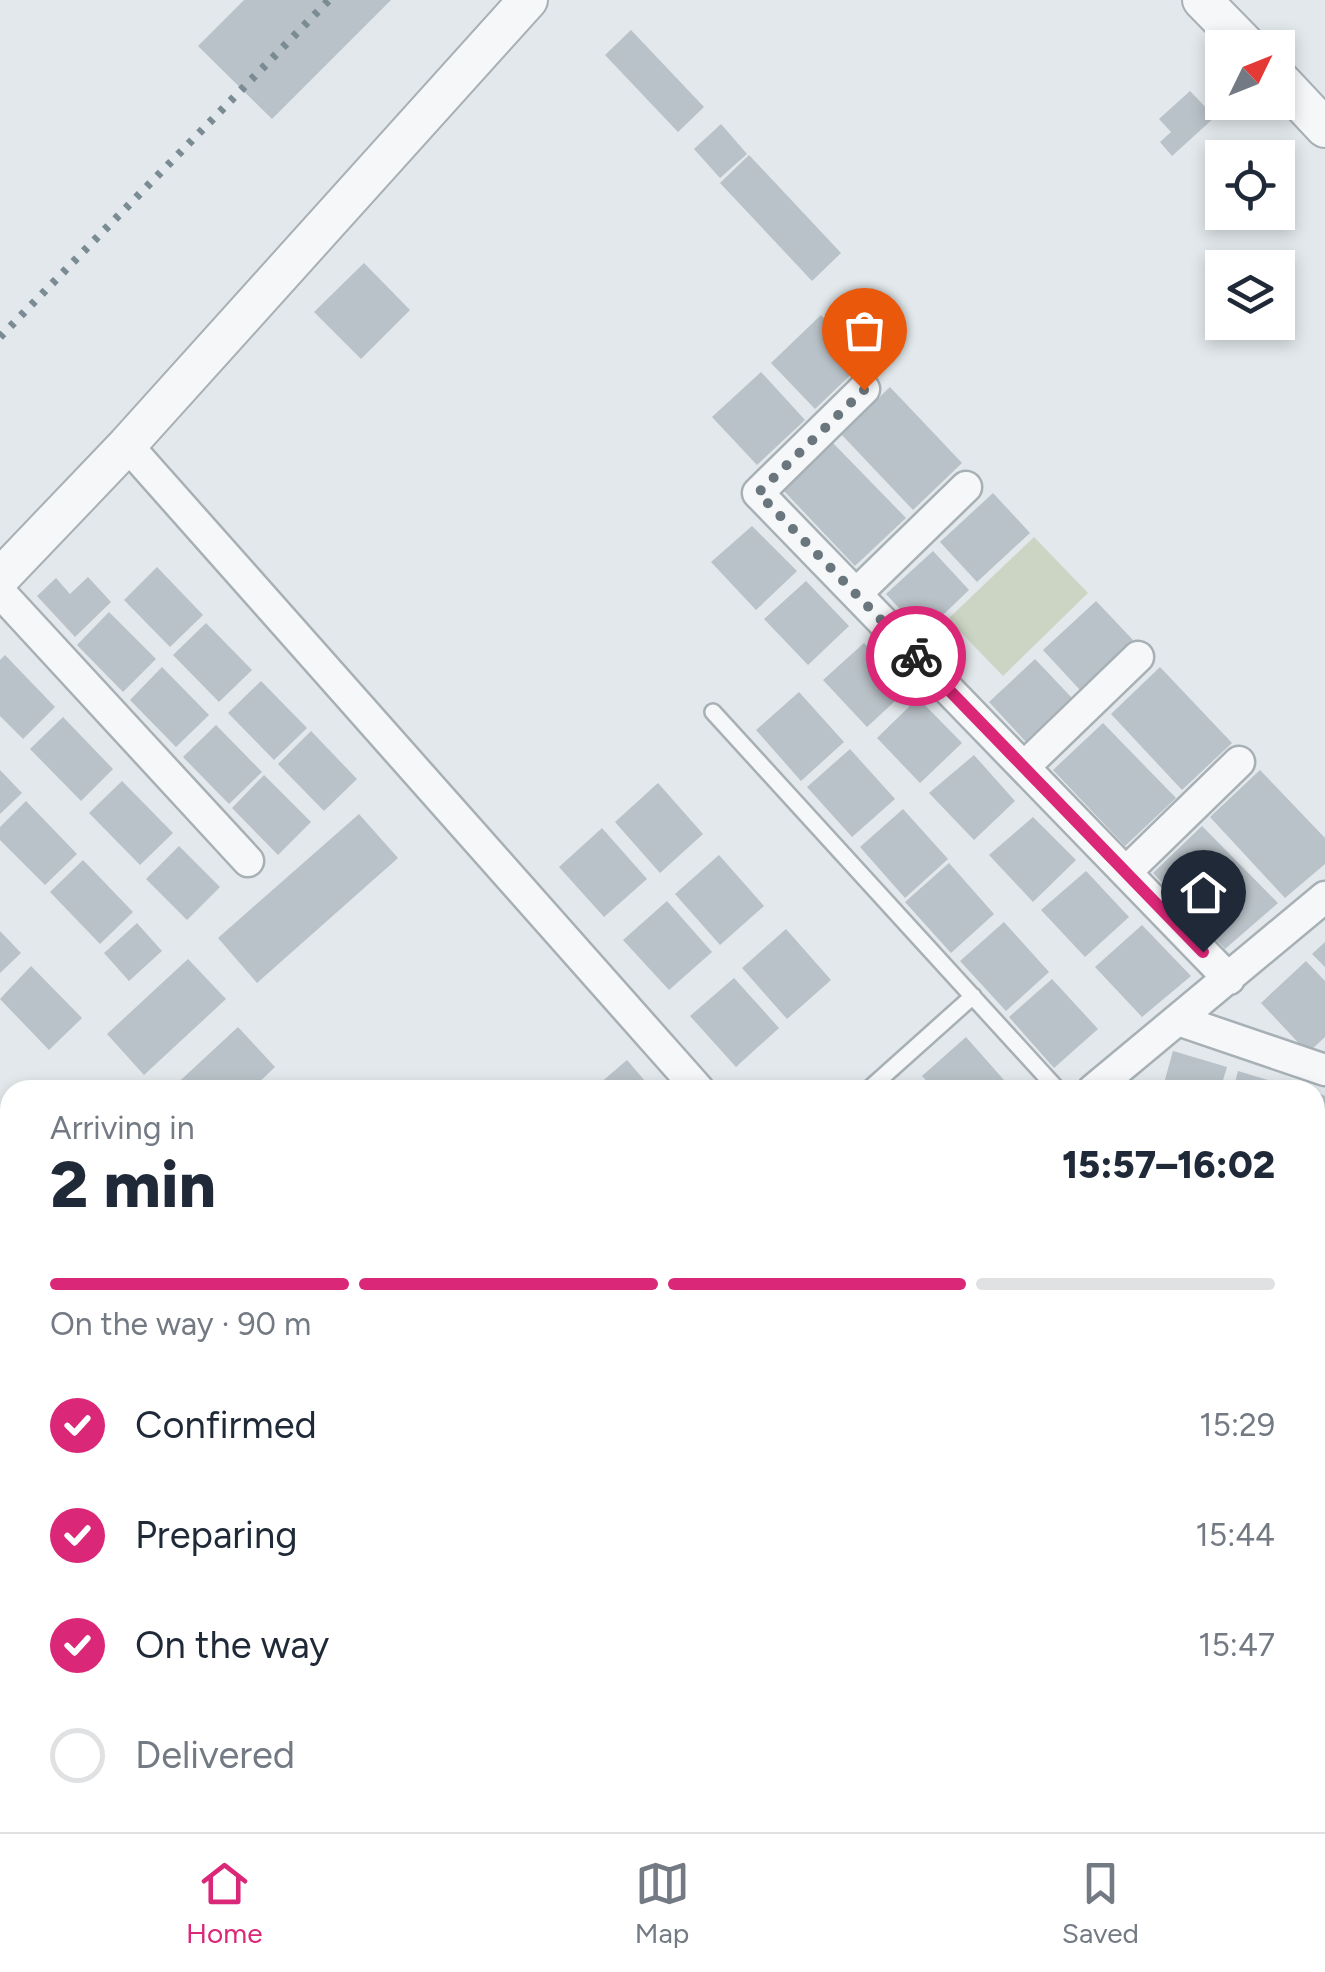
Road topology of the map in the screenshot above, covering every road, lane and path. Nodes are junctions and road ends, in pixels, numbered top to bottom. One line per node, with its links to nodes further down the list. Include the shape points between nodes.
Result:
1 (528, 0): 7 (street)
2 (1202, 0): 3 (street)
3 (1231, 30)
4 (1295, 96): 5 (street)
5 (1325, 128)
6 (864, 390): 11 (street, via 758,493)
7 (127, 446): 9 (street); 23 (street)
8 (966, 487): 11 (street)
9 (0, 578)
10 (0, 592): 16 (street)
11 (856, 594): 15 (street)
12 (1138, 658): 15 (street)
13 (713, 712): 20 (lane)
14 (1239, 762): 17 (street)
15 (1024, 767): 17 (street)
16 (248, 861)
17 (1126, 872): 19 (street)
18 (1325, 897): 19 (street)
19 (1229, 978): 21 (street)
20 (972, 996): 24 (lane); 25 (lane)
21 (1178, 1020): 22 (street); 26 (street)
22 (1325, 1070)
23 (689, 1080)
24 (879, 1080)
25 (1049, 1080)
26 (1106, 1080)

